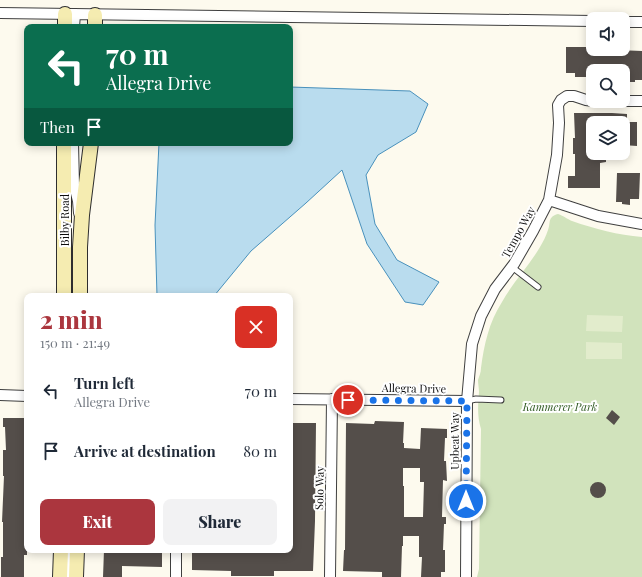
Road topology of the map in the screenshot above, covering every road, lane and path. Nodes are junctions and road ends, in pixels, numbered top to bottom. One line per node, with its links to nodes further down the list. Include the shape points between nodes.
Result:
1 (0, 13): 2 (street)
2 (68, 19): 3 (street)
3 (95, 21): 4 (street)
4 (586, 21)
5 (630, 22): 6 (street)
6 (642, 22)
7 (586, 100): 13 (street, Tempo Way, via 567,96 558,105 557,155)
8 (630, 101): 9 (street)
9 (642, 101)
10 (64, 146): 18 (street, Bilby Road)
11 (73, 146): 15 (street, Bilby Road)
12 (91, 146): 15 (street, Bilby Road)
13 (549, 200): 14 (street, via 598,216); 16 (street, Tempo Way)
14 (642, 224)
15 (80, 247): 19 (street, Bilby Road)
16 (512, 267): 17 (lane); 25 (street, Tempo Way, via 494,289 481,316 472,344)
17 (538, 287)
18 (64, 293)
19 (80, 293)
20 (0, 395): 21 (street)
21 (24, 396)
22 (293, 399): 23 (street, Allegra Drive)
23 (332, 399): 25 (street, Allegra Drive); 34 (street, Solo Way)
24 (501, 400): 25 (lane)
25 (467, 401): 35 (street, Upbeat Way)
26 (61, 553): 30 (street)
27 (68, 553): 31 (street)
28 (77, 553): 32 (street)
29 (176, 553): 33 (street)
30 (60, 577)
31 (68, 577)
32 (76, 577)
33 (176, 577)
34 (330, 577)
35 (466, 577)

